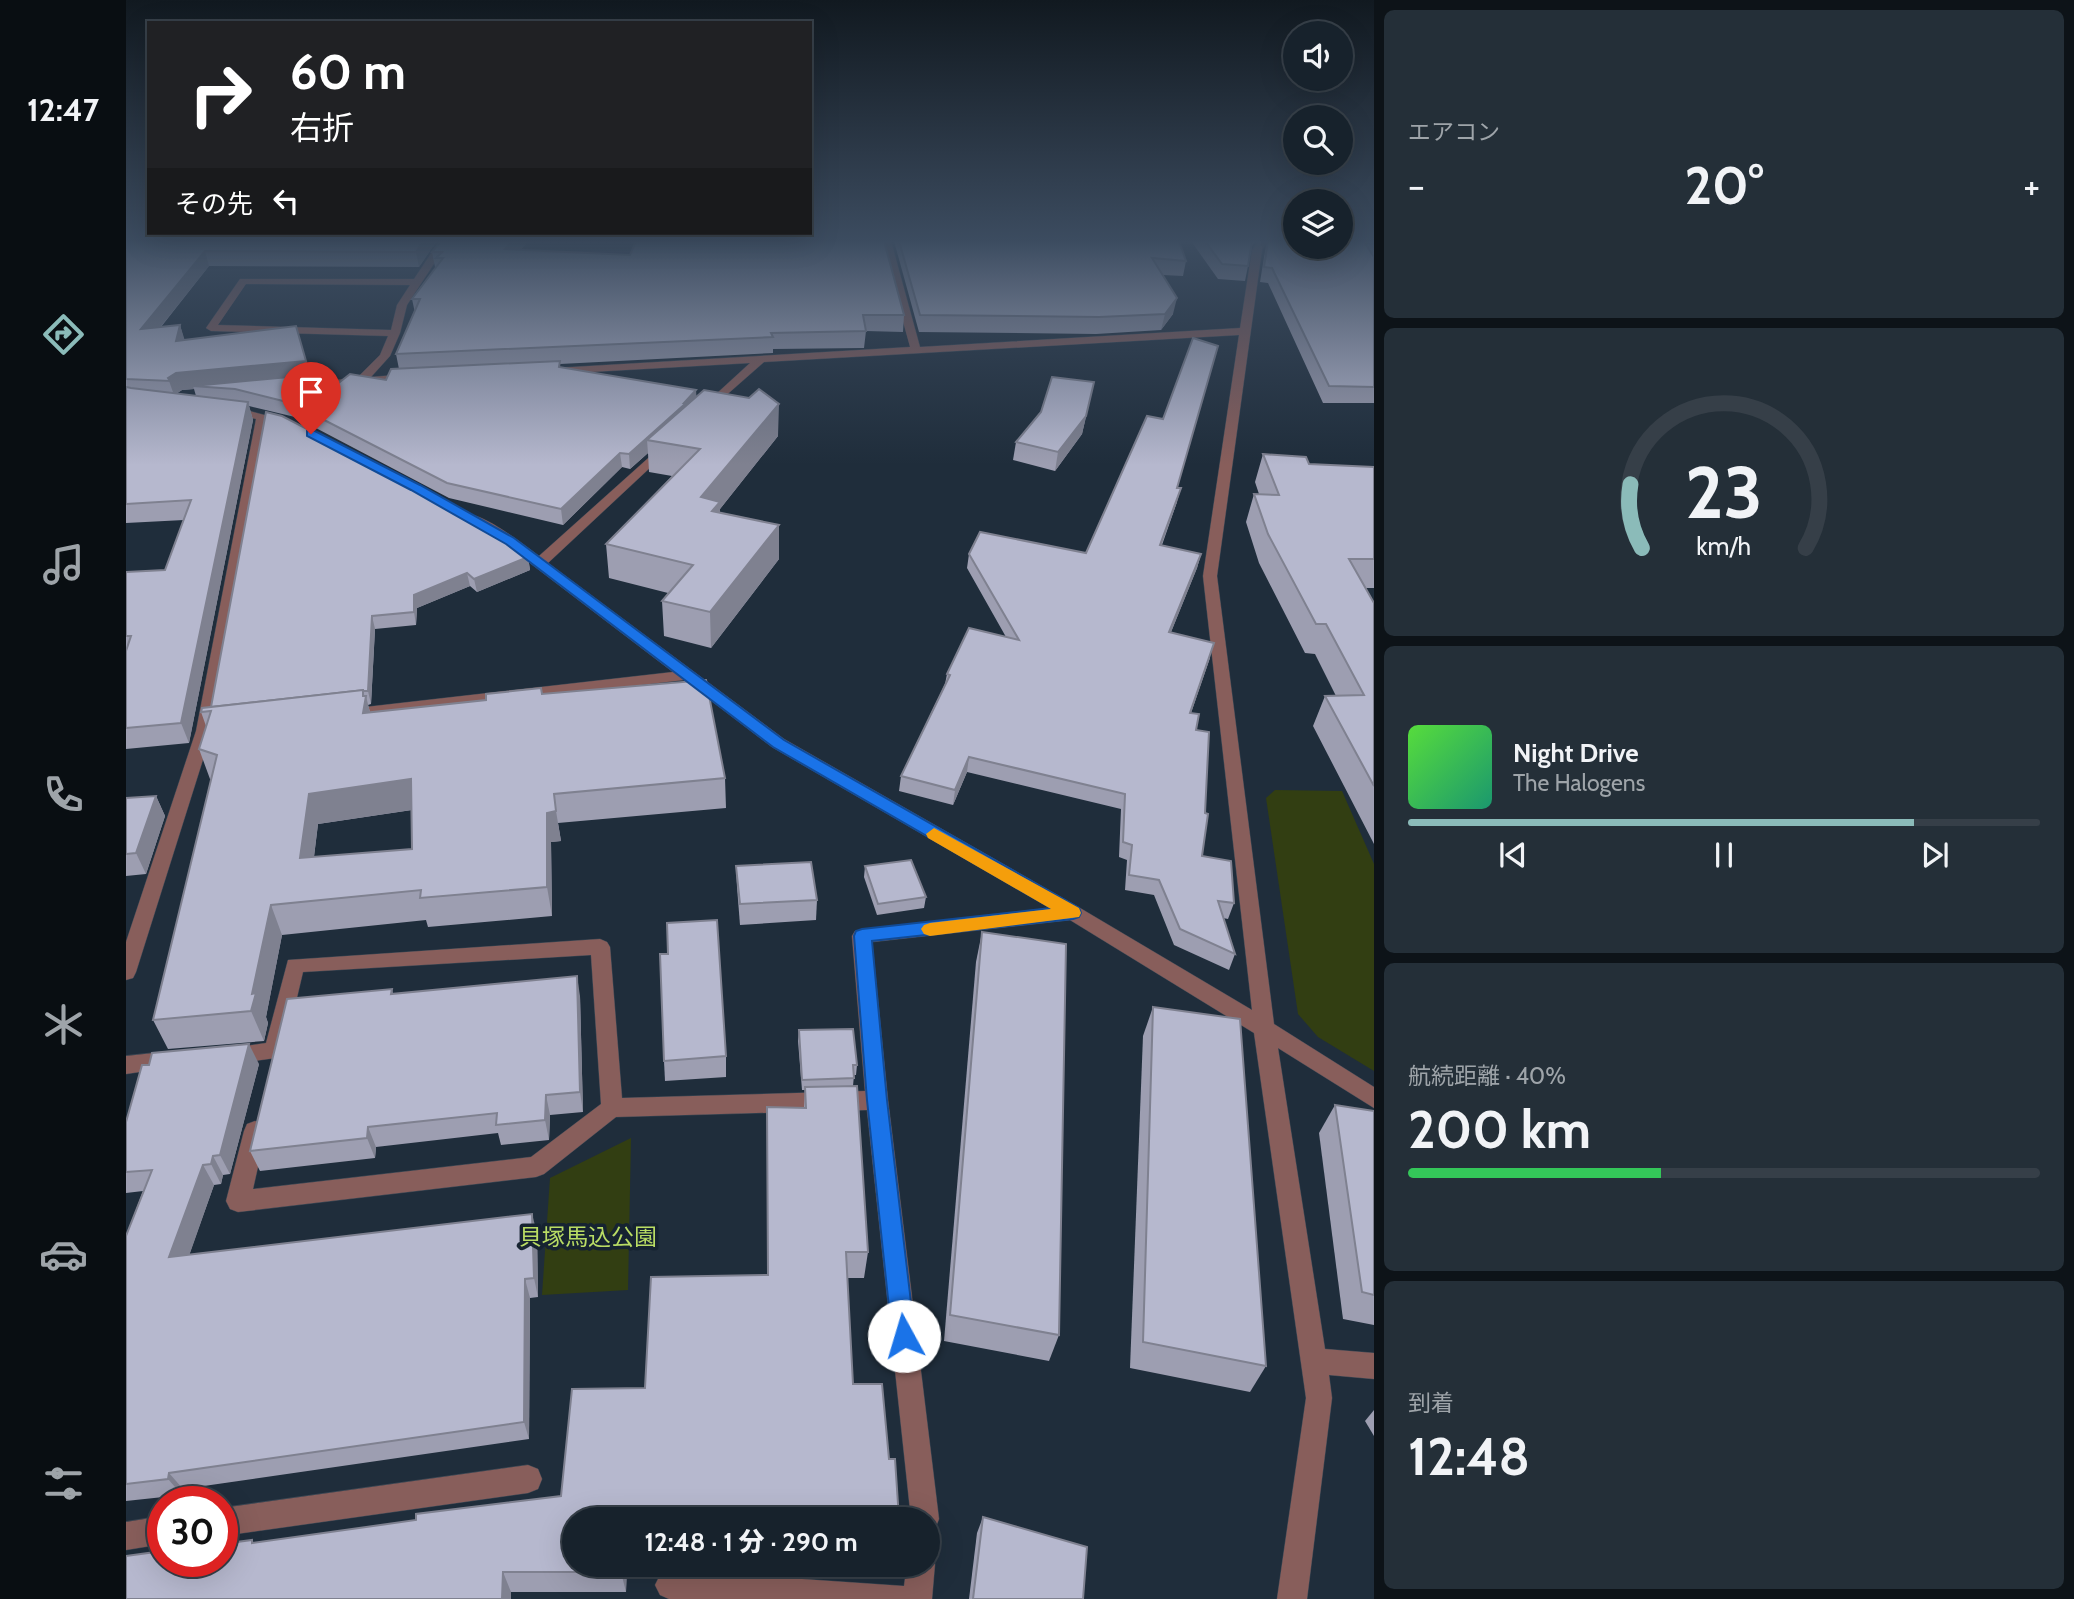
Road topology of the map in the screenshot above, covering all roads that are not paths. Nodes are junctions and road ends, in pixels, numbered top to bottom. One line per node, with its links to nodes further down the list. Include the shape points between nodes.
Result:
1 (219, 316): 6 (street, via 211,328)
2 (399, 316): 6 (street)
3 (906, 316): 7 (street)
4 (1249, 316): 5 (street)
5 (1247, 331): 7 (street); 24 (street, via 1210,576)
6 (395, 333): 11 (street, via 385,356)
7 (916, 351): 8 (street)
8 (760, 360): 9 (street); 14 (street)
9 (538, 372)
10 (416, 377): 11 (street)
11 (362, 379): 12 (street)
12 (277, 388)
13 (214, 408): 15 (street)
14 (700, 415)
15 (261, 416): 16 (street); 23 (street, via 211,730)
16 (301, 429)
17 (680, 434): 19 (street)
18 (451, 508): 19 (street, via 510,541)
19 (538, 563): 20 (street)
20 (685, 675): 21 (street); 22 (street, via 779,743)
21 (328, 716)
22 (1073, 913): 24 (street); 29 (street, via 862,936)
23 (126, 972)
24 (1264, 1028): 28 (street); 32 (street)
25 (275, 1051): 26 (street); 27 (street); 30 (street, via 295,965 600,947)
26 (126, 1065)
27 (269, 1076)
28 (1374, 1099)
29 (877, 1100): 30 (street); 35 (street)
30 (612, 1108): 31 (street, via 536,1167 238,1201)
31 (260, 1113)
32 (1313, 1361): 33 (street); 43 (street, via 1319,1398)
33 (1374, 1366)
34 (528, 1479): 36 (street)
35 (924, 1507)
36 (238, 1520)
37 (147, 1533): 38 (street)
38 (126, 1536)
39 (920, 1577): 42 (street)
40 (670, 1585): 41 (street)
41 (900, 1599)
42 (917, 1599)
43 (1292, 1599)

